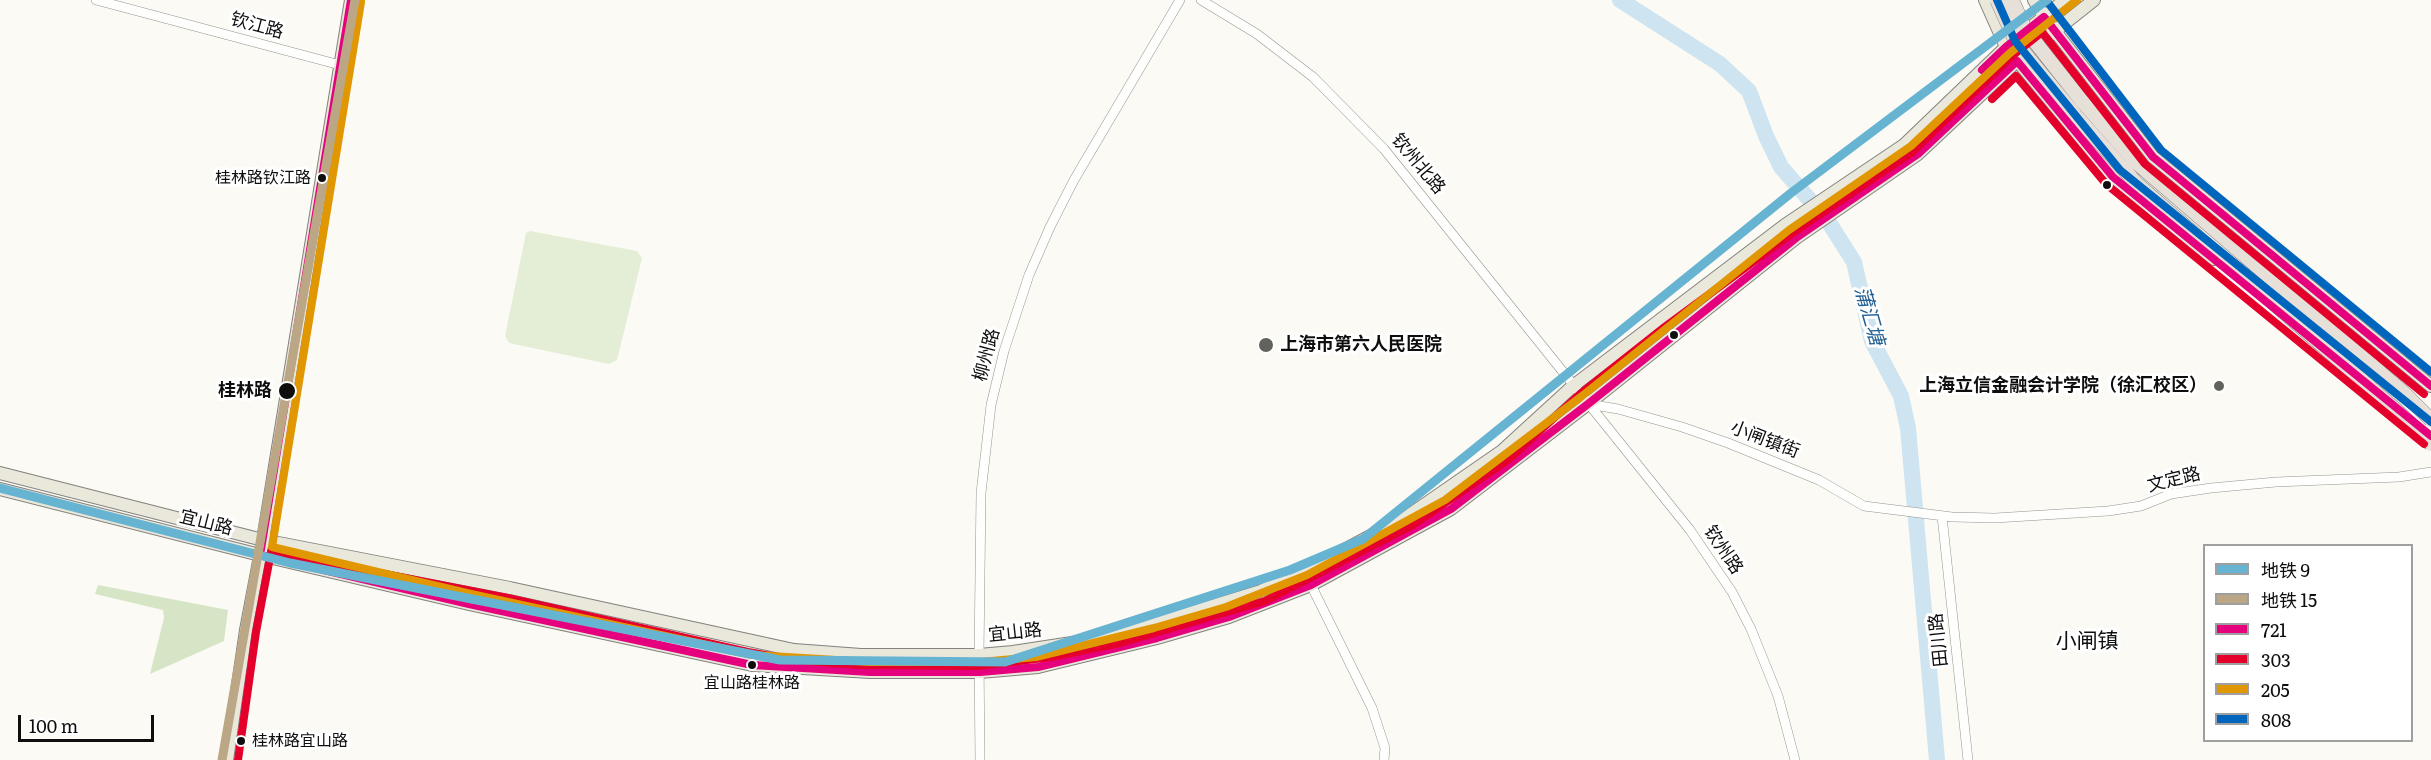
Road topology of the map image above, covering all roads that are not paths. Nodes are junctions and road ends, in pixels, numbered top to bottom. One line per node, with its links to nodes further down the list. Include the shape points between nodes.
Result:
1 (96, 0): 15 (street, 钦江路)
2 (351, 0): 15 (main road)
3 (1180, 0): 30 (street, 柳州路, via 1062,204 1029,275 1009,334 984,458)
4 (1201, 0): 16 (street, 钦州北路, via 1273,45 1348,110 1418,190)
5 (1985, 0): 13 (main road)
6 (1997, 0): 21 (highway, bridge, via 2017,44 2137,184)
7 (2012, 0): 19 (highway, bridge, via 2025,29 2138,164)
8 (2034, 0): 11 (main road)
9 (2064, 0): 11 (main road, 宜山路)
10 (2094, 0): 12 (main road, 宜山路)
11 (2044, 16): 12 (main road); 13 (main road, 宜山路)
12 (2056, 32): 14 (main road, 宜山路); 17 (main road, via 2153,157)
13 (2006, 47): 14 (main road); 16 (main road, 宜山路, via 1904,145 1785,225)
14 (2017, 61): 18 (main road, 宜山路, via 1918,153 1796,238); 20 (main road, via 2113,177)
15 (340, 65): 27 (main road)
16 (1573, 386): 18 (street, 钦州路); 30 (main road, 宜山路, via 1502,451 1418,509 1261,591 1085,641)
17 (2431, 386)
18 (1588, 404): 25 (street, 小闸镇街, via 1682,427 1775,461 1864,506); 29 (main road, 宜山路, via 1450,509); 35 (street, 钦州路, via 1690,530 1732,592 1767,663)
19 (2431, 420)
20 (2431, 436)
21 (2431, 444)
22 (2431, 472): 26 (street, 文定路, via 2211,488 2108,511 1995,519)
23 (0, 473): 27 (main road, 宜山路)
24 (0, 489): 28 (main road, 宜山路)
25 (1925, 514): 26 (street, 文定路)
26 (1942, 516): 36 (street, 田川路)
27 (263, 540): 28 (main road); 30 (main road, 宜山路, via 510,588 794,650 861,655)
28 (260, 555): 31 (main road, 宜山路, via 752,665 870,672); 32 (main road)
29 (1311, 585): 31 (main road, 宜山路, via 1229,617 1157,639 1038,667); 34 (street, via 1372,708 1385,748)
30 (978, 655): 31 (street, 柳州路)
31 (980, 672): 33 (street, 柳州路)
32 (227, 760)
33 (980, 760)
34 (1384, 760)
35 (1795, 760)
36 (1968, 760)

